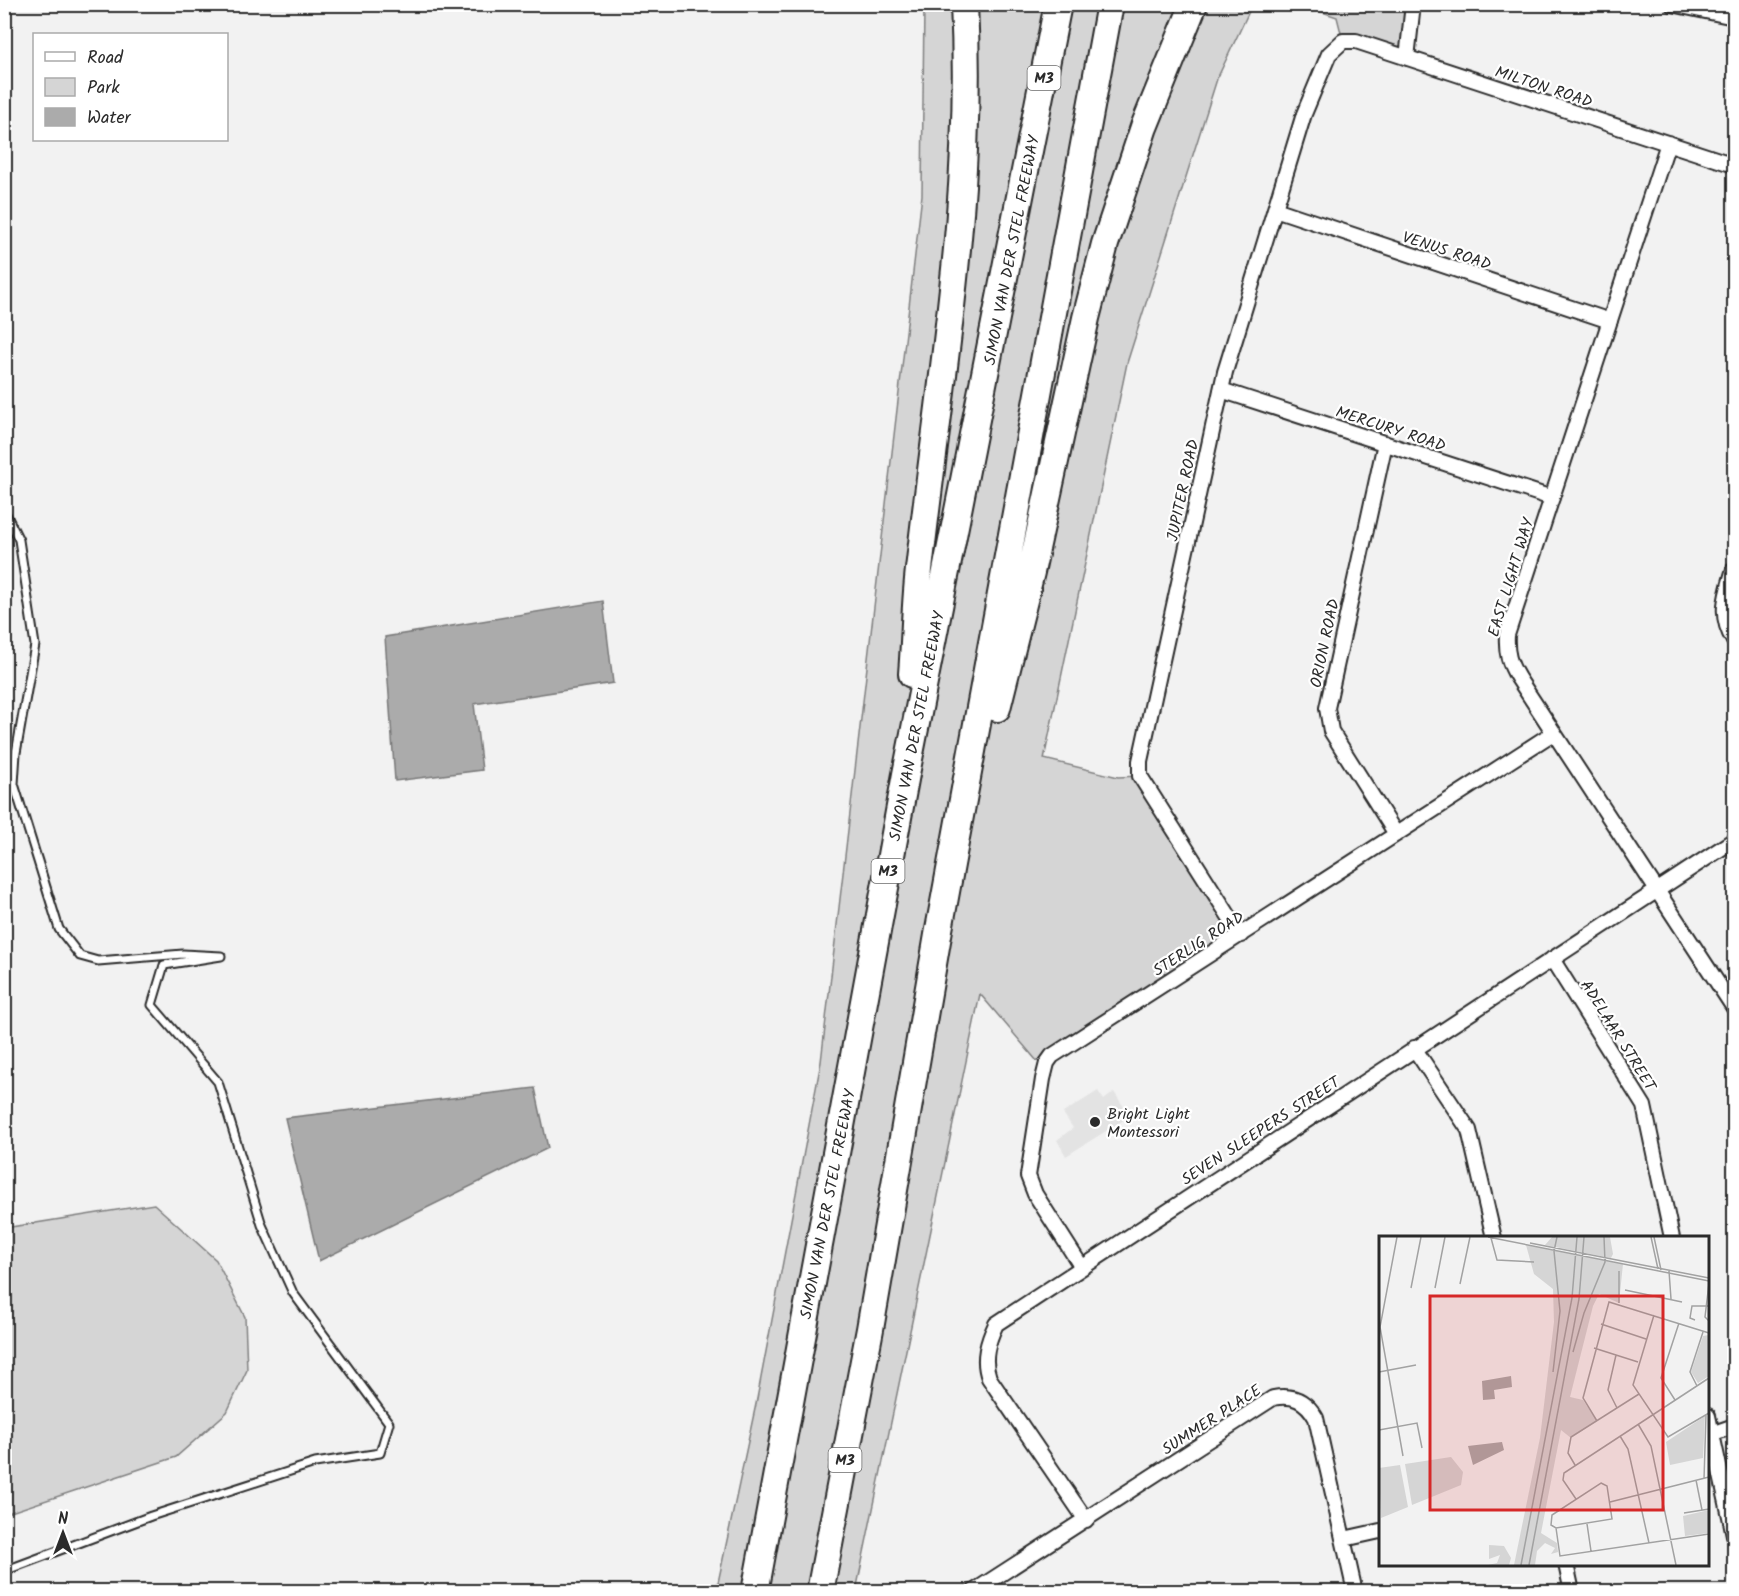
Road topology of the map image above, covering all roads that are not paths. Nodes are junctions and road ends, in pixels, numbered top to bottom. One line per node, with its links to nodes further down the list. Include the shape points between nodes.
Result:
1 (964, 4): 21 (highway, via 967,115 962,220 919,564)
2 (1058, 4): 21 (highway, SIMON VAN DER STEL FREEWAY / M3)
3 (1110, 4): 22 (highway, M3)
4 (1194, 4): 22 (highway, via 1144,127 1105,244 990,735 975,787)
5 (1413, 4): 9 (street)
6 (1672, 4): 7 (street)
7 (1734, 17)
8 (1343, 41): 9 (street, MILTON ROAD, via 1356,41); 12 (street, JUPITER ROAD, via 1329,54 1318,78)
9 (1407, 58): 10 (street, MILTON ROAD)
10 (1668, 144): 11 (street, MILTON ROAD); 13 (street, EAST LIGHT WAY)
11 (1734, 165)
12 (1275, 209): 13 (street, VENUS ROAD); 14 (street, JUPITER ROAD)
13 (1610, 321): 16 (street, EAST LIGHT WAY)
14 (1221, 390): 15 (street, MERCURY ROAD); 26 (street, JUPITER ROAD, via 1139,768 1140,776)
15 (1385, 443): 16 (street, MERCURY ROAD); 23 (street, ORION ROAD, via 1327,708 1332,731)
16 (1552, 498): 20 (street, EAST LIGHT WAY, via 1507,635 1506,649 1512,668)
17 (4, 510): 40 (lane, via 19,540 35,645 14,784 59,929 80,956 98,961 183,954 221,956 164,965 152,1005 218,1082 262,1225 294,1293 389,1423 380,1453 315,1462 151,1516)
18 (1734, 569): 19 (street, via 1723,612)
19 (1734, 641)
20 (1553, 733): 23 (street, STERLIG ROAD); 25 (street, EAST LIGHT WAY)
21 (906, 774): 41 (highway, SIMON VAN DER STEL FREEWAY / M3)
22 (962, 812): 42 (highway, M3)
23 (1396, 834): 26 (street, STERLIG ROAD)
24 (1734, 840): 25 (street, SEVEN SLEEPERS STREET)
25 (1658, 890): 27 (street, SEVEN SLEEPERS STREET); 28 (street, EAST LIGHT WAY)
26 (1241, 935): 32 (street, STERLIG ROAD, via 1052,1056 1047,1063 1028,1176 1035,1194)
27 (1552, 959): 29 (street, SEVEN SLEEPERS STREET); 31 (street, ADELAAR STREET, via 1644,1106)
28 (1734, 1008)
29 (1414, 1048): 30 (street, via 1469,1130); 32 (street, SEVEN SLEEPERS STREET)
30 (1494, 1236)
31 (1672, 1236)
32 (1081, 1266): 35 (street, SEVEN SLEEPERS STREET, via 996,1324 989,1338 985,1369)
33 (1734, 1426): 34 (street)
34 (1709, 1435): 37 (street)
35 (1086, 1520): 38 (street, SUMMER PLACE, via 1273,1398 1283,1396 1305,1402 1316,1418); 43 (street, SUMMER PLACE)
36 (1379, 1531): 38 (street)
37 (1734, 1535)
38 (1344, 1539): 44 (street, SUMMER PLACE)
39 (1566, 1566): 45 (street)
40 (4, 1571)
41 (755, 1592)
42 (820, 1592)
43 (973, 1592)
44 (1355, 1592)
45 (1572, 1592)

